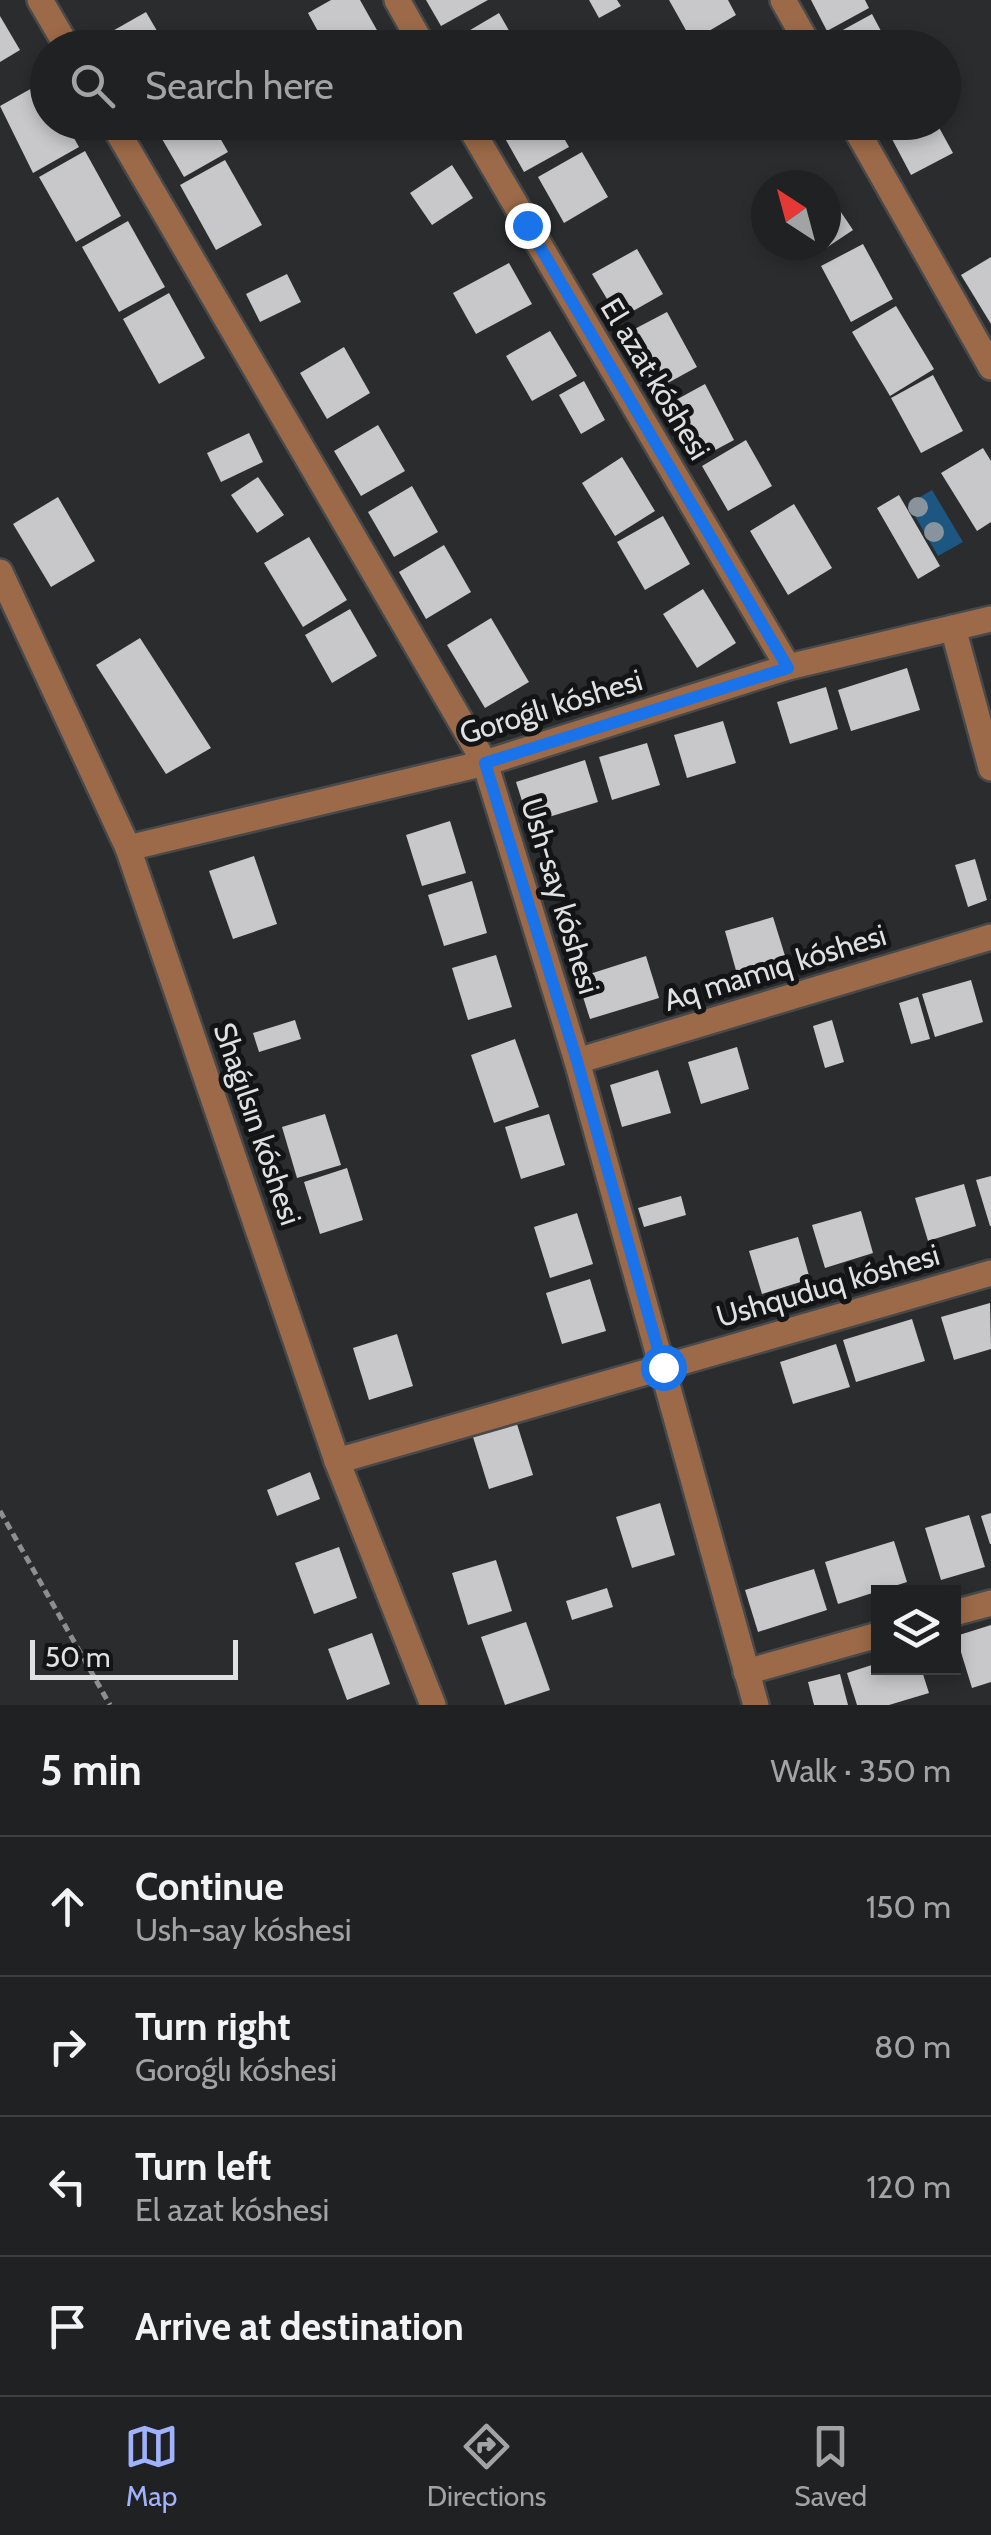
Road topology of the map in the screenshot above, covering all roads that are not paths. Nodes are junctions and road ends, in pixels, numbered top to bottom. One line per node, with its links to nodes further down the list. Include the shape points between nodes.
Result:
1 (40, 0): 4 (street)
2 (397, 0): 5 (street)
3 (783, 0): 6 (street)
4 (58, 30)
5 (414, 30)
6 (800, 30)
7 (122, 140): 15 (street, Ush-say kóshesi)
8 (479, 140): 14 (street, El azat kóshesi)
9 (862, 140): 10 (street)
10 (991, 367)
11 (0, 572): 17 (street, Shaǵılsın kóshesi)
12 (991, 619): 13 (street, Goroǵlı kóshesi)
13 (953, 628): 14 (street, Goroǵlı kóshesi); 16 (street)
14 (788, 668): 15 (street, Goroǵlı kóshesi)
15 (485, 763): 17 (street, Goroǵlı kóshesi); 19 (street, Ush-say kóshesi)
16 (991, 768)
17 (128, 848): 22 (street, Shaǵılsın kóshesi)
18 (991, 937): 19 (street, Aq mamıq kóshesi)
19 (577, 1061): 21 (street, Ush-say kóshesi)
20 (991, 1273): 21 (street, Ushquduq kóshesi)
21 (663, 1367): 22 (street, Ushquduq kóshesi); 26 (street, Ush-say kóshesi)
22 (338, 1460): 27 (street, Shaǵılsın kóshesi)
23 (991, 1603): 24 (street)
24 (961, 1612)
25 (871, 1636): 26 (street)
26 (746, 1672): 28 (street, Ush-say kóshesi)
27 (434, 1705)
28 (756, 1705)

